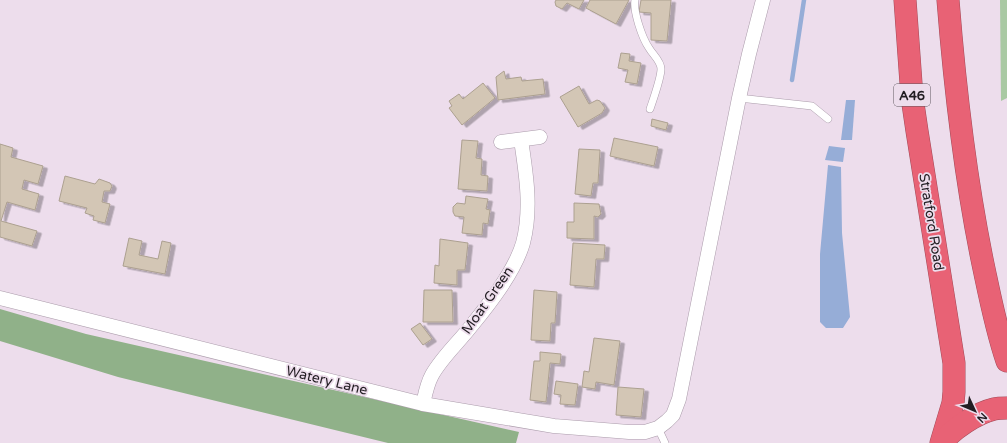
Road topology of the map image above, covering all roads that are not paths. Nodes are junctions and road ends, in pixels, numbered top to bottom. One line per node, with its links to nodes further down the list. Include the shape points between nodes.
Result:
1 (635, 0): 8 (lane, via 635,12 644,38 659,61 661,70)
2 (762, 0): 7 (street)
3 (897, 0): 6 (highway)
4 (905, 0): 6 (highway, Stratford Road / A46)
5 (948, 0): 14 (highway, via 957,100 976,234 989,296)
6 (912, 97): 19 (highway, Stratford Road / A46, via 954,363 953,403)
7 (739, 98): 9 (lane, via 812,106); 17 (street, via 679,399 674,415)
8 (650, 109)
9 (828, 119)
10 (540, 137): 11 (street)
11 (521, 140): 12 (street); 15 (street, Moat Green, via 528,183 523,243 509,274 431,377)
12 (501, 142)
13 (0, 298): 15 (street, Watery Lane)
14 (1007, 361)
15 (423, 404): 17 (street, Watery Lane, via 554,426 629,432 645,432)
16 (1007, 408): 19 (highway, via 980,414 956,428)
17 (658, 428): 18 (lane)
18 (666, 443)
19 (942, 443)

